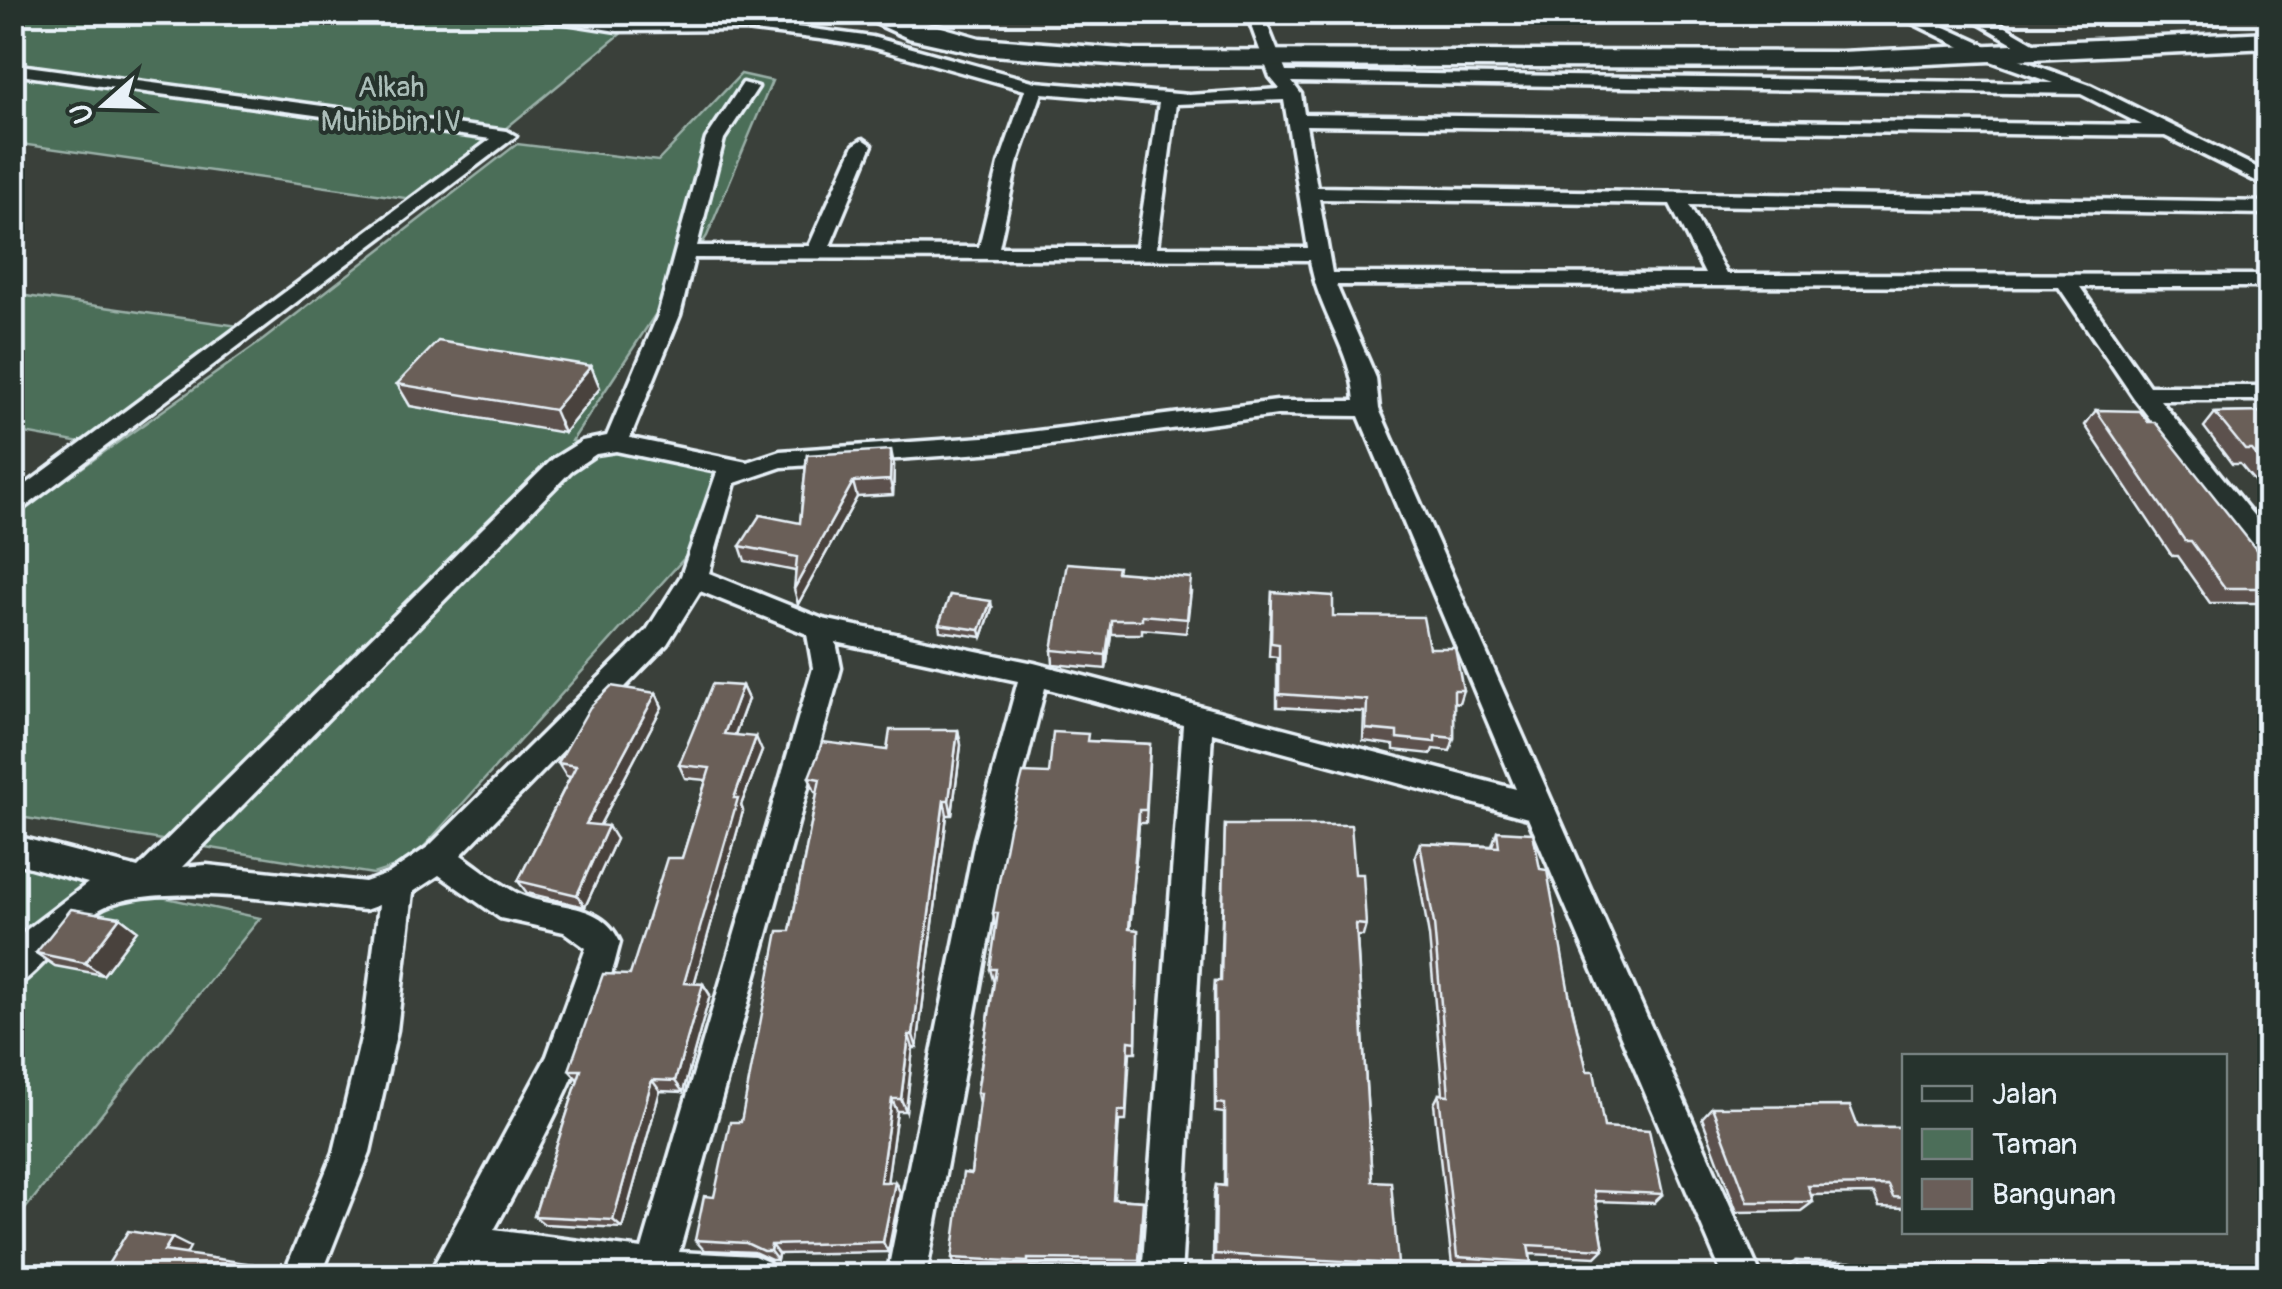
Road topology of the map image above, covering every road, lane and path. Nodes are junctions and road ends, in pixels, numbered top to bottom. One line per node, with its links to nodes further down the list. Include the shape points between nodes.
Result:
1 (504, 12): 12 (street, via 617,26 745,25 828,35)
2 (864, 12): 10 (main road, via 917,32 1019,52)
3 (1254, 12): 10 (street)
4 (1898, 12): 8 (street)
5 (1967, 12): 7 (street)
6 (2270, 40): 7 (main road)
7 (2043, 53): 8 (main road)
8 (1994, 56): 10 (main road); 13 (street)
9 (12, 69): 36 (street, via 507,136)
10 (1276, 69): 13 (street); 14 (street)
11 (749, 87): 23 (street, via 715,139)
12 (1035, 87): 15 (street); 25 (street)
13 (2084, 89): 17 (street)
14 (1292, 94): 15 (street); 16 (street)
15 (1168, 98): 26 (street)
16 (1296, 119): 17 (street); 20 (street)
17 (2171, 132): 19 (street)
18 (863, 146): 24 (street)
19 (2270, 182)
20 (1309, 193): 21 (street); 27 (street)
21 (1677, 200): 22 (street); 28 (street)
22 (2270, 208)
23 (684, 252): 24 (street); 34 (street, via 669,315)
24 (817, 252): 25 (street)
25 (986, 254): 26 (street)
26 (1146, 256): 27 (street)
27 (1321, 267): 28 (street); 33 (street, via 1365,378)
28 (1718, 278): 29 (street)
29 (2064, 279): 30 (street); 31 (street)
30 (2270, 281)
31 (2142, 393): 32 (street); 37 (street)
32 (2270, 394)
33 (1368, 409): 35 (street, via 1276,408 998,444 780,459); 44 (street)
34 (616, 444): 35 (street); 47 (street, via 590,448 562,465)
35 (744, 469): 40 (street, via 724,478)
36 (12, 508)
37 (2240, 520): 38 (street); 39 (street)
38 (2270, 520)
39 (2270, 554)
40 (694, 578): 41 (street); 46 (street, via 657,637)
41 (818, 628): 42 (street); 51 (street, via 827,668 818,708)
42 (1034, 674): 43 (street); 54 (street, via 991,840)
43 (1198, 718): 44 (street); 55 (street)
44 (1540, 808): 56 (street)
45 (12, 848): 47 (street)
46 (439, 857): 48 (street); 50 (street, via 511,908 571,919 604,942 598,973 552,1078)
47 (144, 884): 48 (street, via 207,879 343,896); 49 (street, via 92,896)
48 (398, 886): 52 (street, via 380,1030 352,1152)
49 (12, 972)
50 (455, 1261): 51 (street)
51 (655, 1270): 53 (street)
52 (302, 1276)
53 (754, 1276)
54 (906, 1276)
55 (1162, 1276)
56 (1742, 1276)

